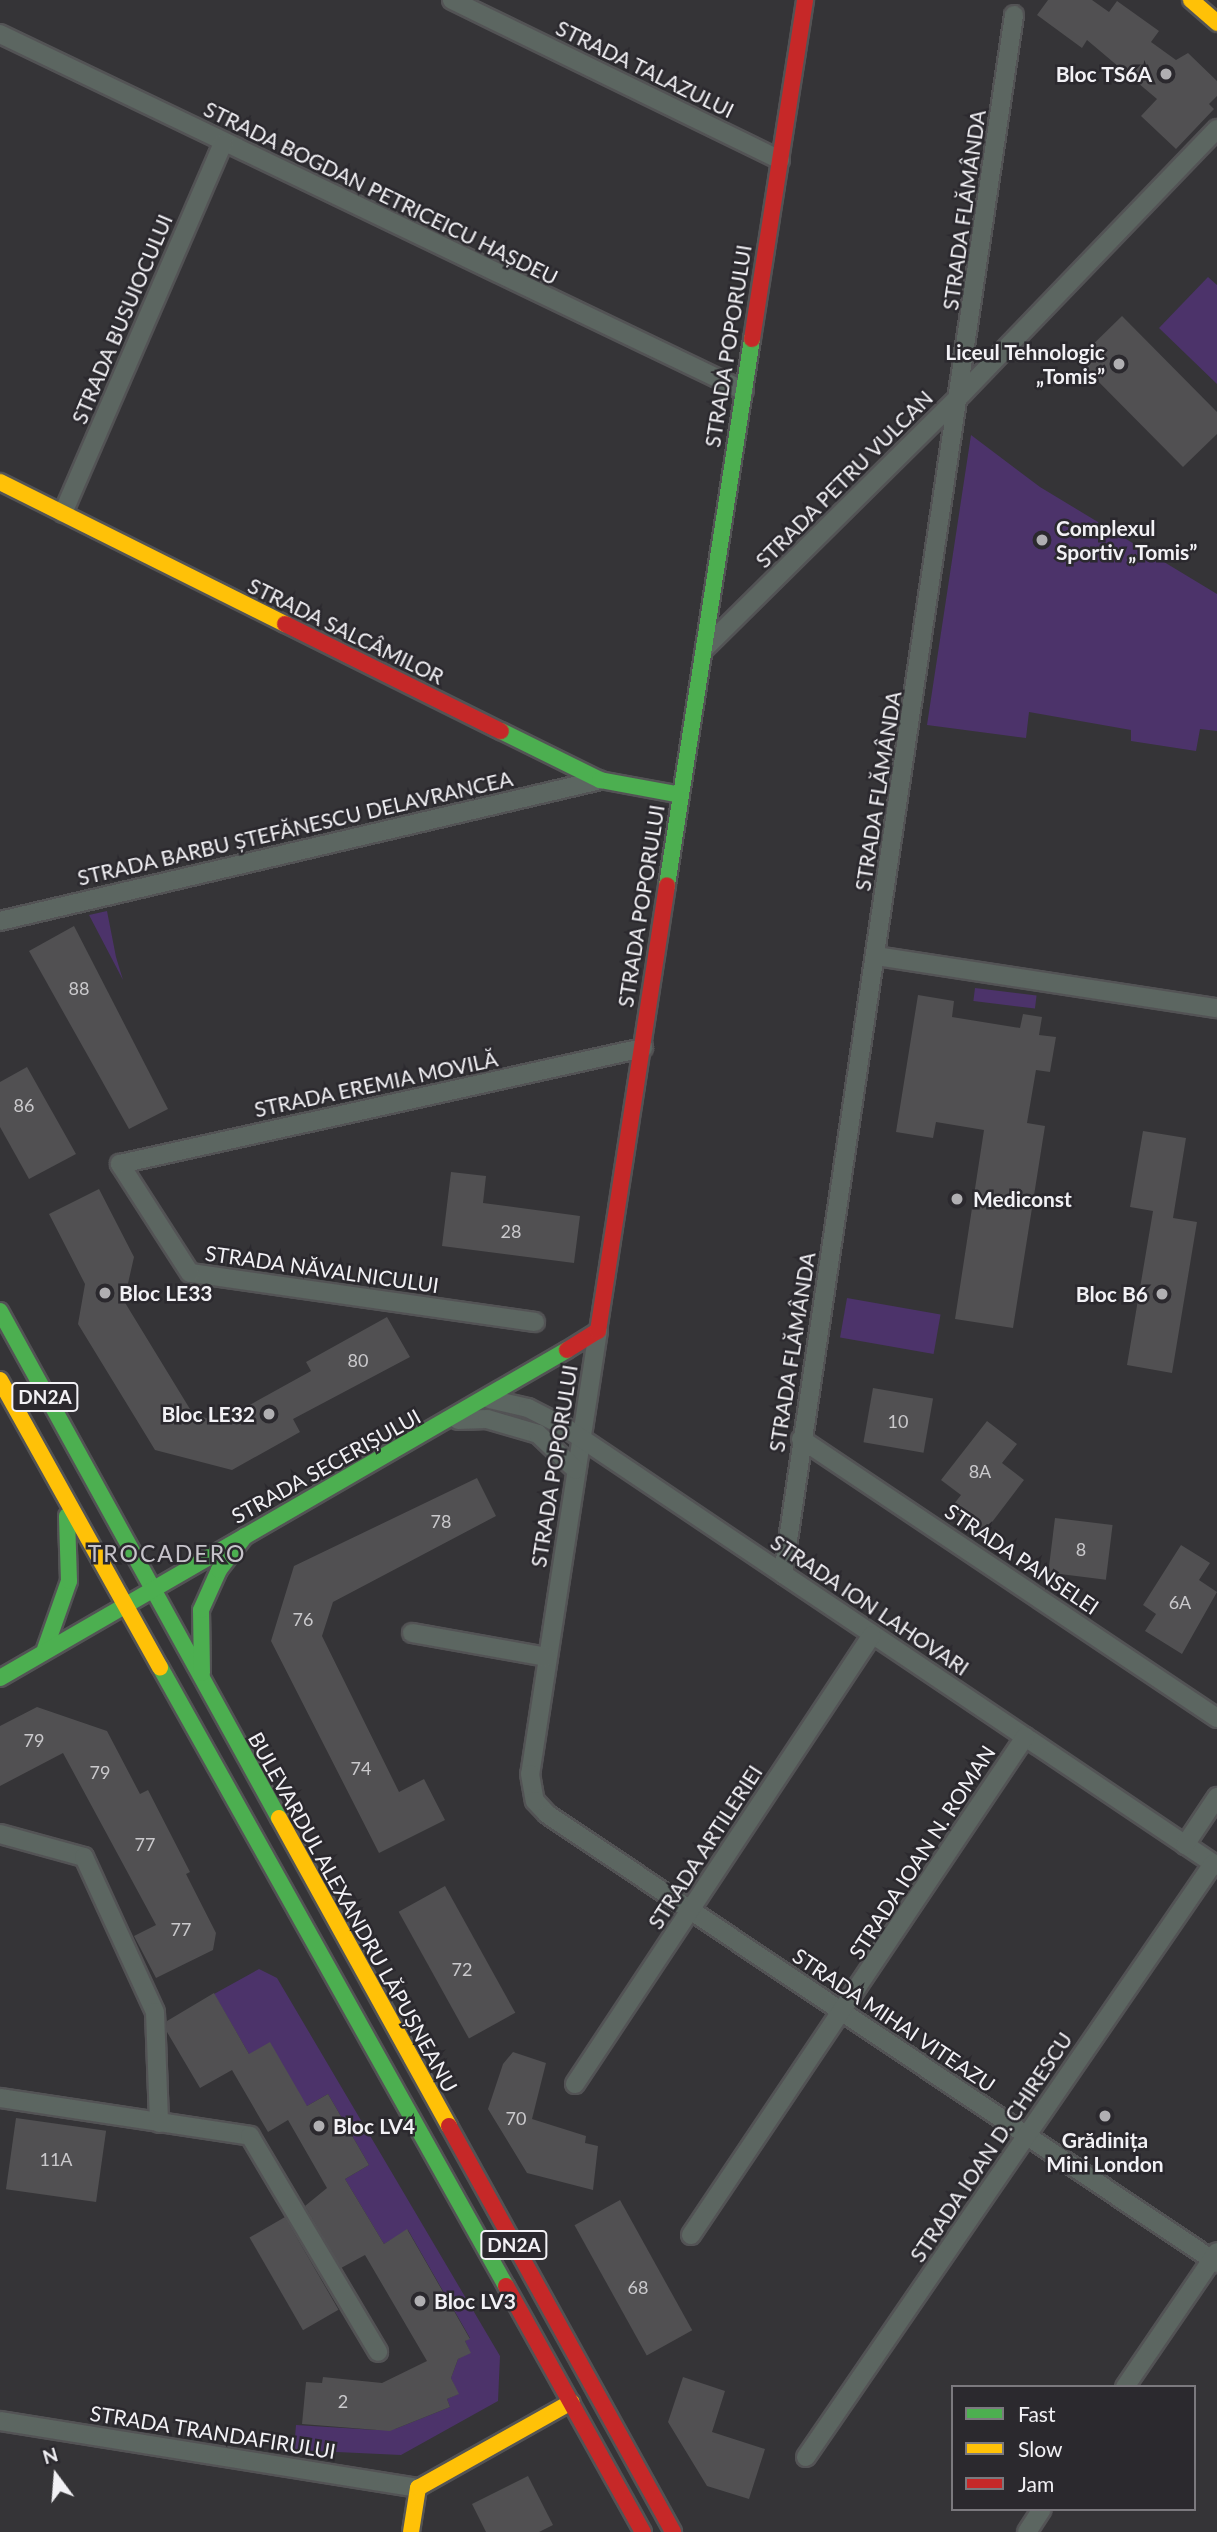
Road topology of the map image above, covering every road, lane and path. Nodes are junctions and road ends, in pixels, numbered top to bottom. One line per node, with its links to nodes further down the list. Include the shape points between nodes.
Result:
1 (452, 0): 9 (street, STRADA TALAZULUI)
2 (805, 0): 9 (main road, STRADA POPORULUI)
3 (1191, 0): 5 (main road)
4 (1014, 15): 11 (street, STRADA FLĂMÂNDA)
5 (1217, 23)
6 (0, 34): 8 (street, STRADA BOGDAN PETRICEICU HAȘDEU)
7 (1217, 129): 11 (street, STRADA PETRU VULCAN)
8 (223, 143): 10 (street, STRADA BOGDAN PETRICEICU HAȘDEU); 13 (street, STRADA BUSUIOCULUI)
9 (780, 160): 10 (main road, STRADA POPORULUI)
10 (744, 391): 14 (main road, STRADA POPORULUI)
11 (962, 394): 14 (street, STRADA PETRU VULCAN); 18 (street, STRADA FLĂMÂNDA)
12 (0, 482): 13 (main road, STRADA SALCÂMILOR)
13 (63, 513): 15 (main road, STRADA SALCÂMILOR)
14 (705, 648): 16 (main road, STRADA POPORULUI)
15 (600, 780): 16 (main road, STRADA SALCÂMILOR); 17 (street, STRADA BARBU ȘTEFĂNESCU DELAVRANCEA)
16 (681, 795): 20 (main road, STRADA POPORULUI)
17 (0, 921)
18 (876, 956): 19 (street); 29 (street, STRADA FLĂMÂNDA)
19 (1217, 1008)
20 (643, 1048): 21 (street, STRADA EREMIA MOVILĂ); 24 (main road, STRADA POPORULUI)
21 (120, 1164): 23 (street, STRADA NĂVALNICULUI, via 190,1273)
22 (0, 1311): 34 (main road, BULEVARDUL ALEXANDRU LĂPUȘNEANU / DN2A)
23 (535, 1322)
24 (598, 1331): 26 (main road, STRADA SECERIȘULUI); 28 (street, STRADA POPORULUI)
25 (0, 1380): 31 (main road)
26 (489, 1399): 27 (main road, STRADA SECERIȘULUI); 28 (street, STRADA ION LAHOVARI, via 527,1408)
27 (451, 1420): 30 (street, via 487,1419 538,1434); 32 (main road, STRADA SECERIȘULUI)
28 (583, 1439): 30 (street, STRADA POPORULUI); 33 (street, STRADA ION LAHOVARI)
29 (801, 1439): 33 (street, STRADA FLĂMÂNDA); 42 (street, STRADA PANSELEI)
30 (576, 1470): 39 (street, STRADA POPORULUI)
31 (64, 1499): 35 (main road); 38 (main road, via 72,1554 69,1581)
32 (245, 1536): 34 (main road, STRADA SECERIȘULUI); 41 (main road, via 219,1570 201,1610)
33 (783, 1574): 37 (street, STRADA ION LAHOVARI)
34 (151, 1591): 35 (main road, STRADA SECERIȘULUI); 41 (main road, BULEVARDUL ALEXANDRU LĂPUȘNEANU / DN2A)
35 (124, 1607): 38 (main road, STRADA SECERIȘULUI); 59 (main road, DN2A)
36 (412, 1633): 39 (street)
37 (872, 1634): 43 (street, STRADA ION LAHOVARI); 49 (street, STRADA ARTILERIEI)
38 (44, 1652): 40 (main road, STRADA SECERIȘULUI)
39 (547, 1657): 45 (street, STRADA POPORULUI, via 530,1774 535,1801)
40 (0, 1678)
41 (205, 1691): 66 (main road, BULEVARDUL ALEXANDRU LĂPUȘNEANU / DN2A)
42 (1217, 1718)
43 (1025, 1737): 47 (street, STRADA ION LAHOVARI); 50 (street, STRADA IOAN N. ROMAN)
44 (1217, 1797): 47 (street)
45 (547, 1814): 49 (street, STRADA MIHAI VITEAZU)
46 (0, 1834): 53 (street, via 84,1857 155,2012)
47 (1185, 1844): 48 (street, STRADA ION LAHOVARI)
48 (1215, 1865): 54 (street, STRADA IOAN D. CHIRESCU)
49 (690, 1910): 50 (street, STRADA MIHAI VITEAZU); 51 (street, STRADA ARTILERIEI)
50 (843, 2013): 54 (street, STRADA MIHAI VITEAZU); 55 (street, STRADA IOAN N. ROMAN)
51 (575, 2084)
52 (0, 2098): 53 (street)
53 (159, 2123): 57 (street, via 250,2136)
54 (1027, 2135): 56 (street, STRADA MIHAI VITEAZU); 61 (street, STRADA IOAN D. CHIRESCU)
55 (691, 2235)
56 (1215, 2258): 58 (street)
57 (378, 2352)
58 (1126, 2385)
59 (571, 2402): 62 (main road); 65 (main road, DN2A)
60 (0, 2421): 62 (street, STRADA TRANDAFIRULUI)
61 (806, 2457)
62 (418, 2488): 64 (main road)
63 (1041, 2511): 67 (street)
64 (411, 2532)
65 (643, 2532)
66 (673, 2532)
67 (1027, 2532)

